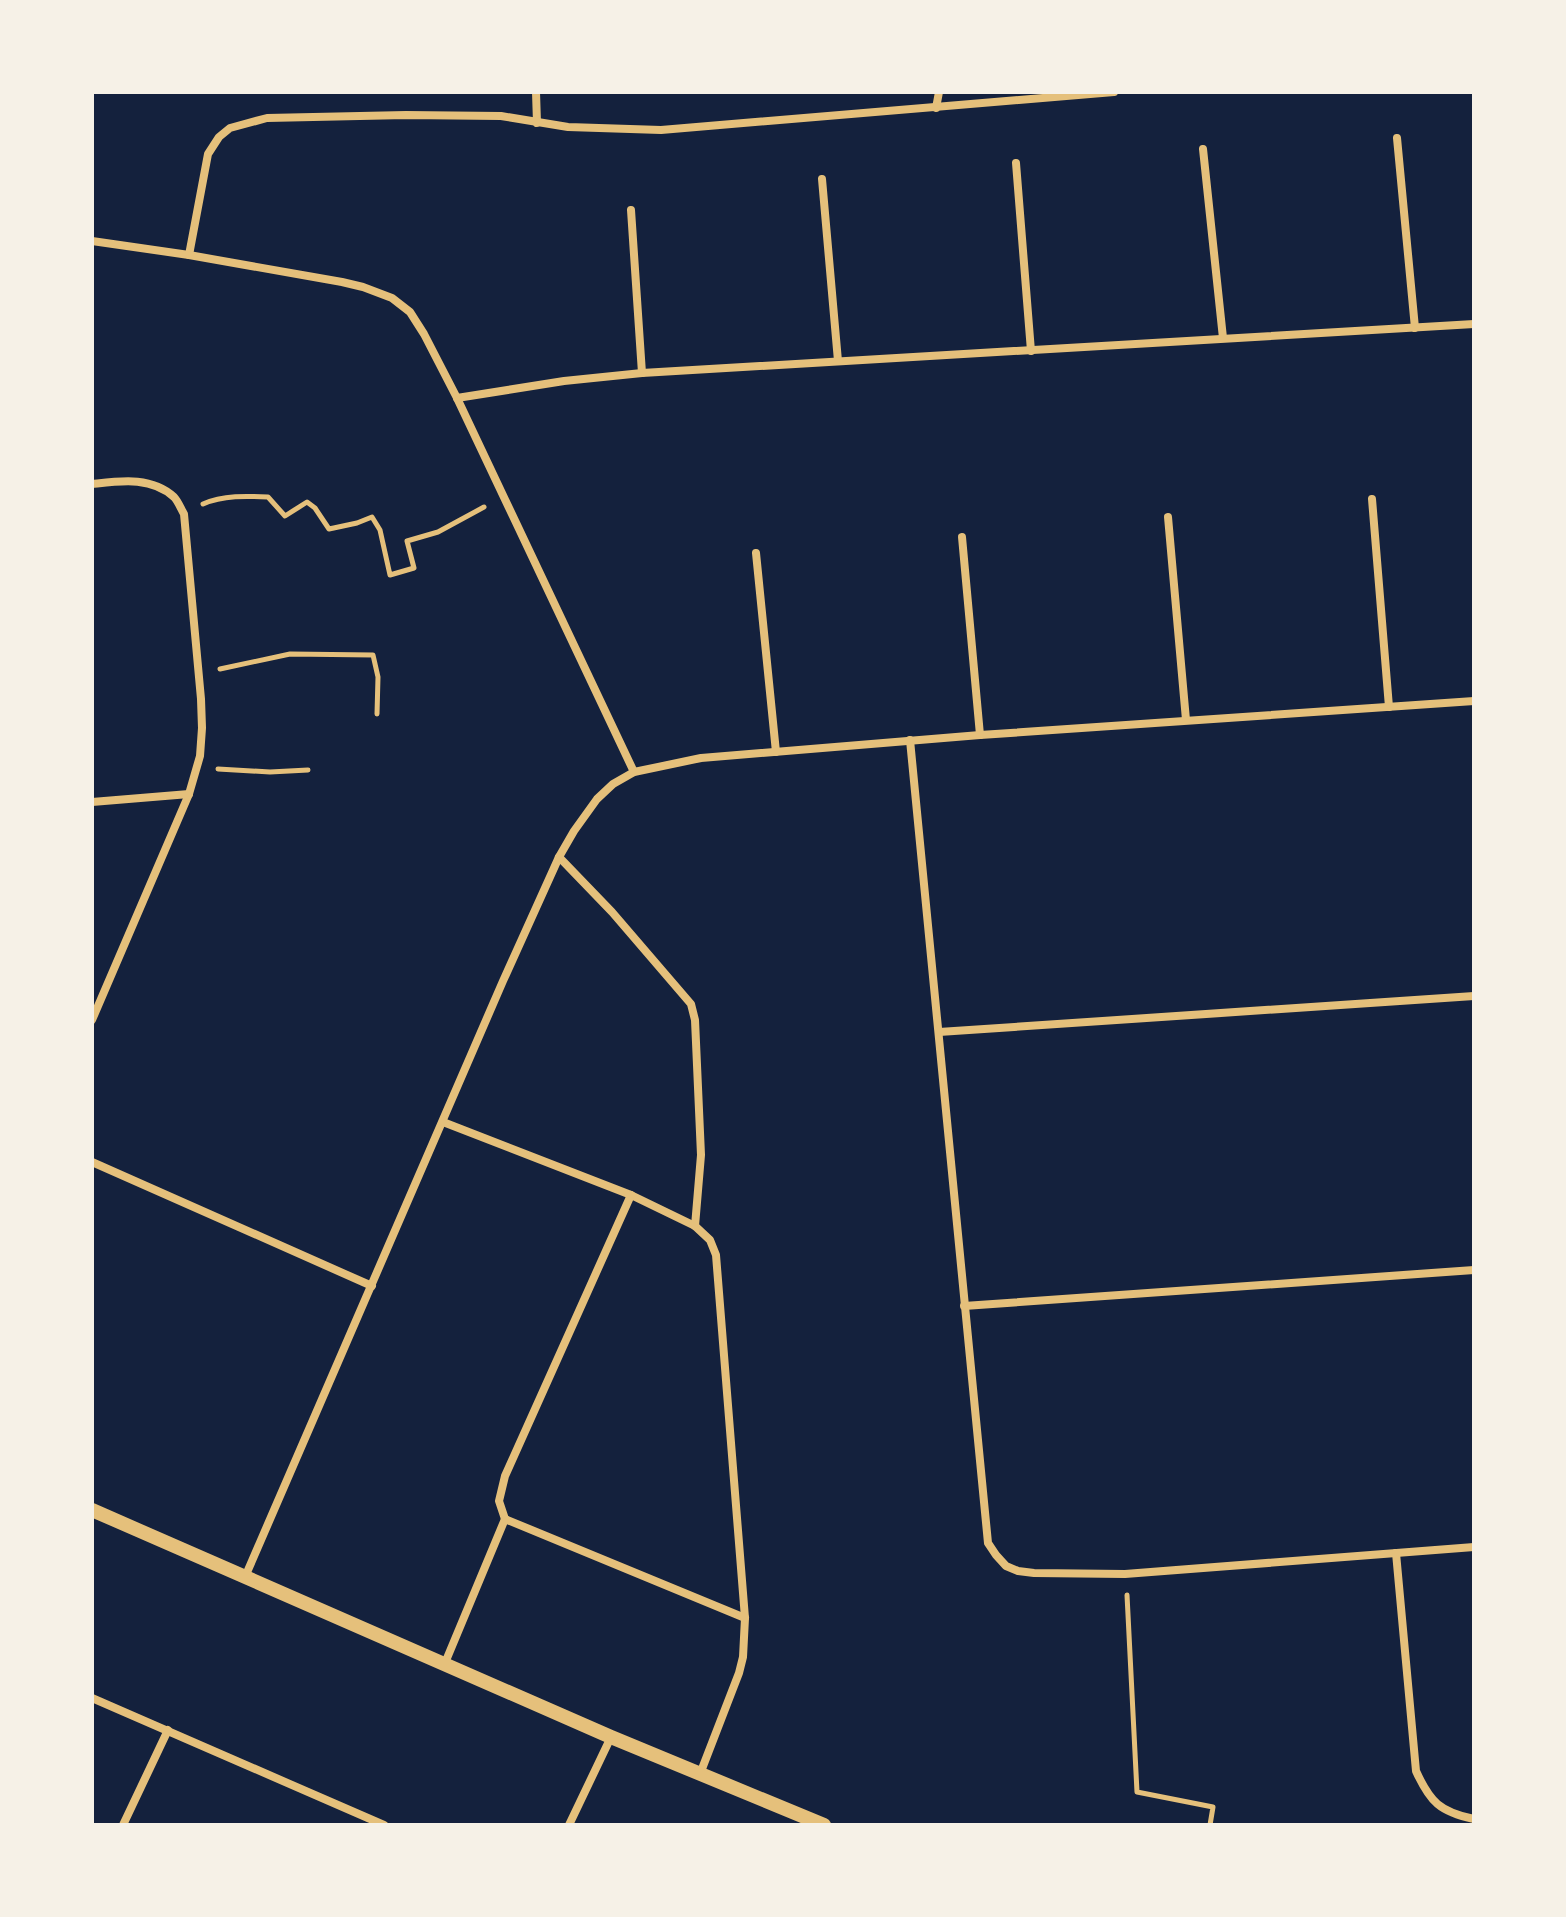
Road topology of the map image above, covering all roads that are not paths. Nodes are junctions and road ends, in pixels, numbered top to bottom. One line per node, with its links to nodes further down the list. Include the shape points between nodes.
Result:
1 (536, 92): 5 (street)
2 (939, 92): 4 (street)
3 (1114, 92): 4 (street)
4 (936, 108): 5 (street, via 661,130)
5 (537, 123): 12 (street, via 501,116 391,115 267,118 230,128 208,154)
6 (1397, 138): 14 (street)
7 (1203, 149): 15 (street)
8 (1016, 163): 16 (street)
9 (822, 179): 17 (street)
10 (631, 210): 18 (street)
11 (92, 241): 12 (street)
12 (189, 255): 19 (street, via 342,282 392,298 410,312)
13 (1474, 324): 14 (street)
14 (1415, 328): 15 (street)
15 (1223, 338): 16 (street)
16 (1031, 351): 17 (street)
17 (838, 361): 18 (street)
18 (642, 373): 19 (street)
19 (457, 398): 31 (street)
20 (92, 484): 32 (street, via 130,480 155,486 175,498 184,514 202,728)
21 (1372, 499): 26 (street)
22 (1168, 517): 27 (street)
23 (962, 537): 28 (street)
24 (756, 553): 30 (street)
25 (1474, 701): 26 (street)
26 (1389, 707): 27 (street)
27 (1186, 720): 28 (street)
28 (980, 735): 29 (street)
29 (910, 740): 30 (street); 37 (street)
30 (776, 752): 31 (street, via 701,758)
31 (634, 772): 34 (street, via 597,799)
32 (189, 794): 33 (street); 36 (street)
33 (92, 802)
34 (559, 857): 38 (street); 41 (street, via 691,1004 701,1155)
35 (1474, 996): 37 (street)
36 (92, 1020)
37 (939, 1032): 44 (street)
38 (443, 1122): 40 (street); 43 (street)
39 (92, 1162): 43 (street)
40 (631, 1195): 41 (street); 46 (street, via 505,1476 499,1501)
41 (695, 1226): 50 (street, via 716,1255)
42 (1474, 1270): 44 (street)
43 (372, 1286): 49 (street)
44 (964, 1306): 48 (street, via 988,1543 1006,1566 1034,1573 1125,1574)
45 (92, 1510): 49 (street)
46 (505, 1519): 50 (street); 51 (street)
47 (1474, 1547): 48 (street)
48 (1396, 1553): 56 (street, via 1416,1771 1438,1805)
49 (245, 1577): 51 (street)
50 (745, 1618): 55 (street, via 739,1673)
51 (445, 1663): 54 (street)
52 (92, 1698): 53 (street)
53 (168, 1730): 57 (street); 58 (street)
54 (611, 1737): 55 (street); 59 (street)
55 (700, 1774): 60 (street)
56 (1474, 1819)
57 (123, 1825)
58 (384, 1825)
59 (569, 1825)
60 (824, 1825)

